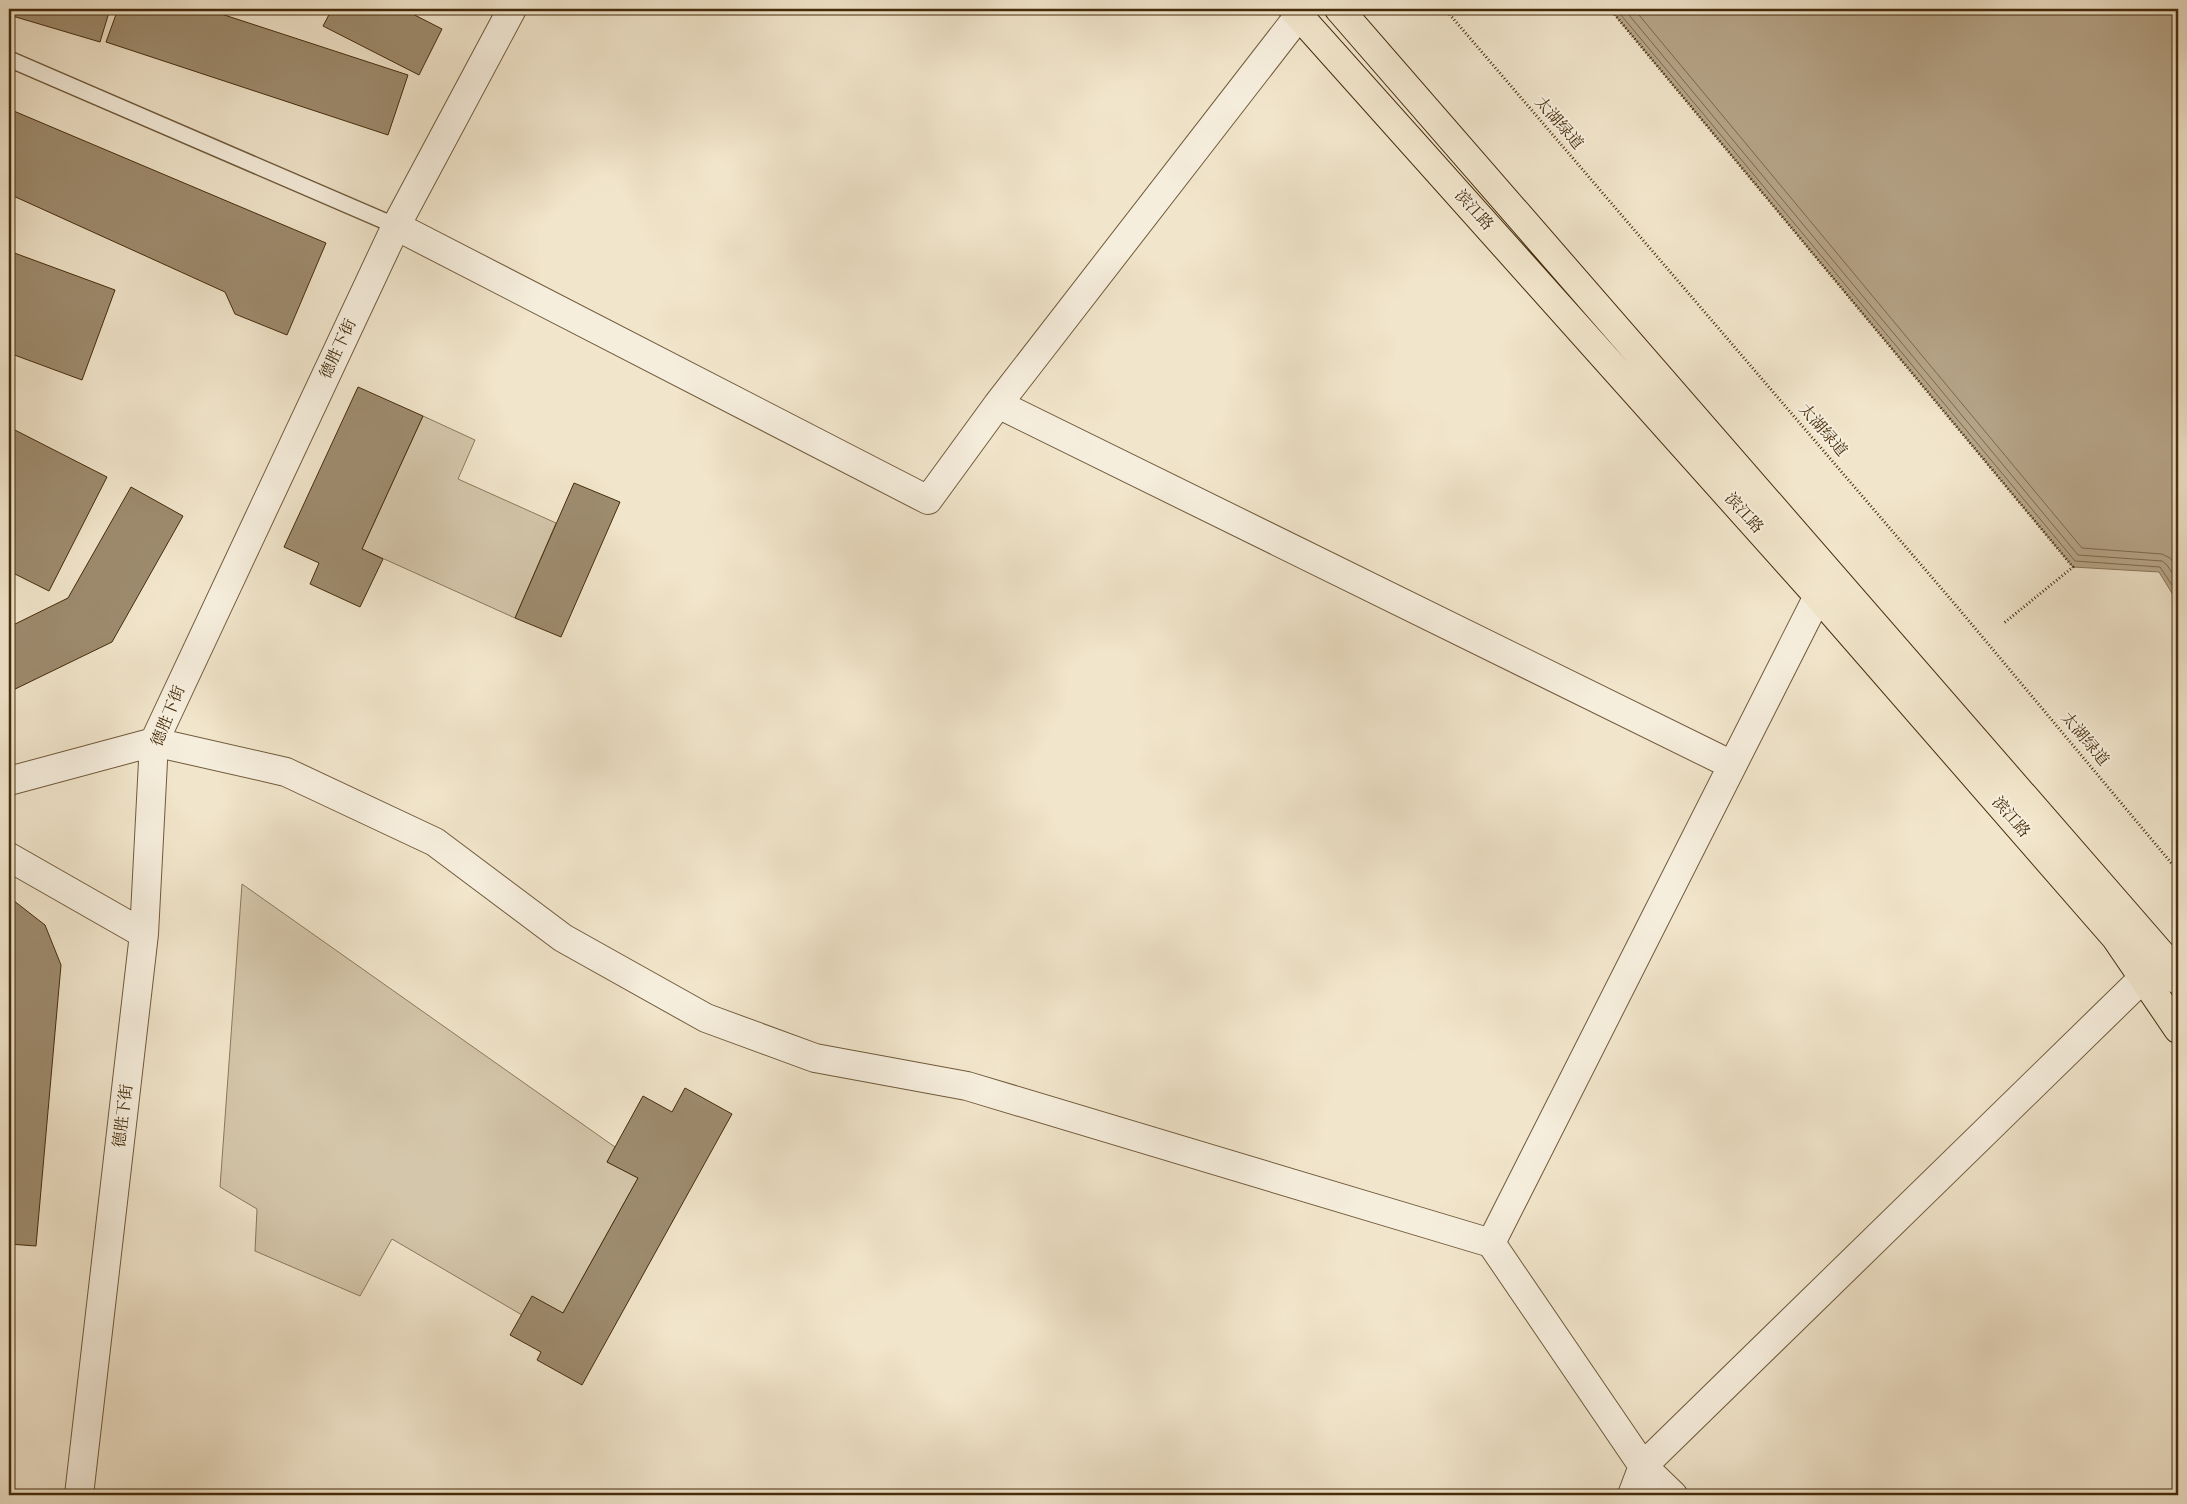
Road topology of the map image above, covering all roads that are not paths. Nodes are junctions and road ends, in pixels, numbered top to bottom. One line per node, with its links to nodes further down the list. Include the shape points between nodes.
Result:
1 (512, 9): 5 (street, 德胜下街)
2 (1339, 9): 14 (main road, 滨江路, via 2160,954)
3 (1299, 11): 6 (street); 7 (main road, 滨江路)
4 (9, 59): 5 (lane)
5 (396, 226): 6 (street, via 928,500); 8 (street, 德胜下街)
6 (998, 404): 9 (street)
7 (1818, 596): 9 (street); 13 (main road, 滨江路, via 2116,938)
8 (154, 742): 10 (street); 12 (street, 德胜下街); 16 (street, via 286,772 435,842 563,938 706,1018 815,1058 967,1086)
9 (1732, 765): 16 (street)
10 (9, 781)
11 (9, 858): 12 (street)
12 (144, 934): 18 (street, 德胜下街)
13 (2143, 978): 15 (main road, 滨江路); 17 (street)
14 (2178, 980)
15 (2178, 1030)
16 (1491, 1243): 17 (street)
17 (1643, 1466): 19 (street); 20 (street)
18 (79, 1495)
19 (1632, 1495)
20 (1673, 1495)

